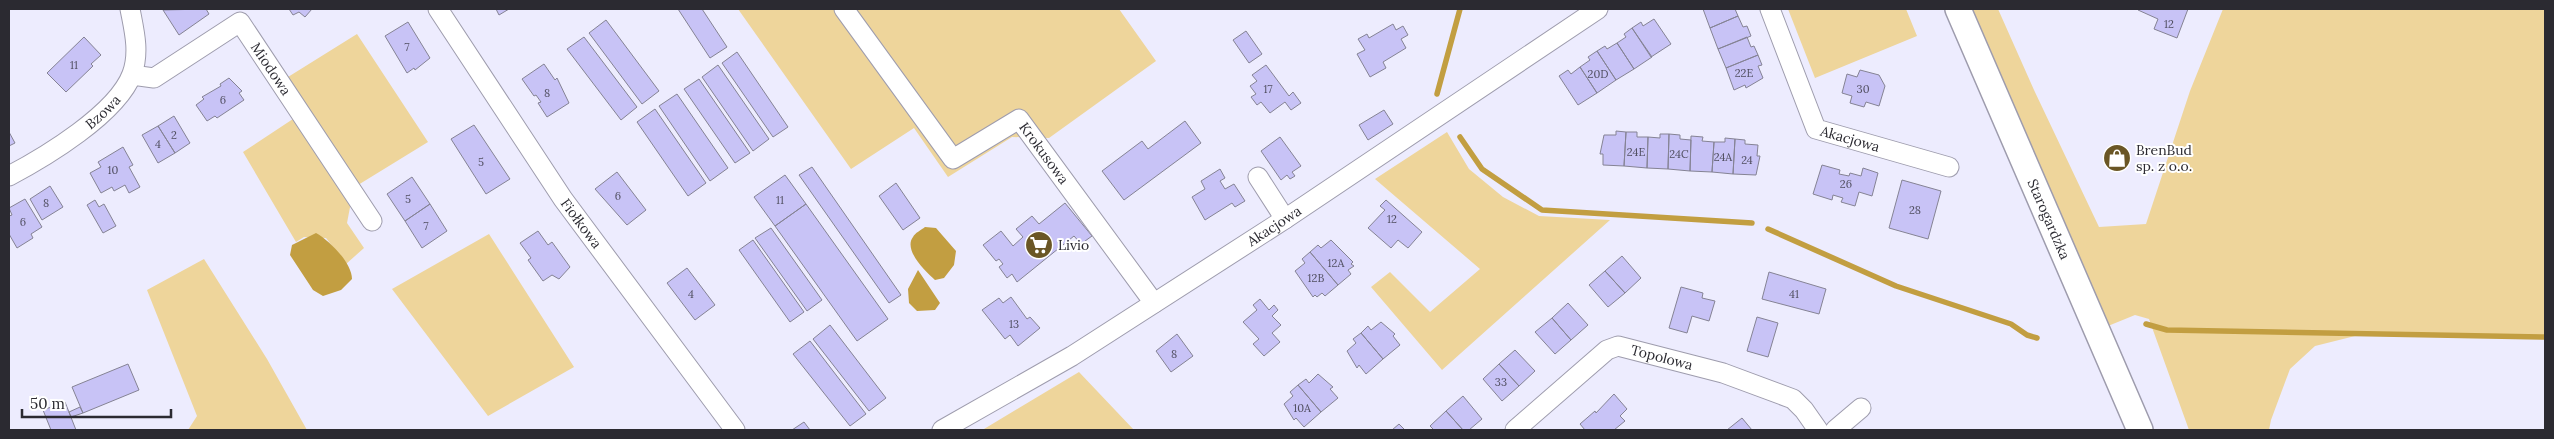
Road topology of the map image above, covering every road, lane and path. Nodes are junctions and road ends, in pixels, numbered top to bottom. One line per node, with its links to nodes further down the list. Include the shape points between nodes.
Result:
1 (130, 9): 7 (street, Bzowa, via 136,56)
2 (438, 9): 16 (street, Fiołkowa, via 563,199)
3 (844, 9): 13 (street, Krokusowa, via 953,159 1019,119)
4 (1598, 9): 11 (street, Akacjowa)
5 (1770, 9): 8 (street, Akacjowa, via 1816,129)
6 (1958, 9): 20 (main road, Starogardzka)
7 (132, 75): 9 (street, Bzowa, via 108,106 81,131 50,154); 12 (street, Miodowa, via 154,78 240,22)
8 (1949, 167)
9 (9, 176)
10 (1258, 178): 11 (street)
11 (1285, 219): 13 (street, Akacjowa)
12 (372, 221)
13 (1154, 303): 15 (street, Akacjowa)
14 (1861, 408): 19 (street)
15 (950, 428)
16 (735, 430)
17 (1515, 430): 18 (street, Topolowa, via 1607,350 1618,346 1723,373 1793,399)
18 (1818, 430)
19 (1835, 430)
20 (2140, 430)

